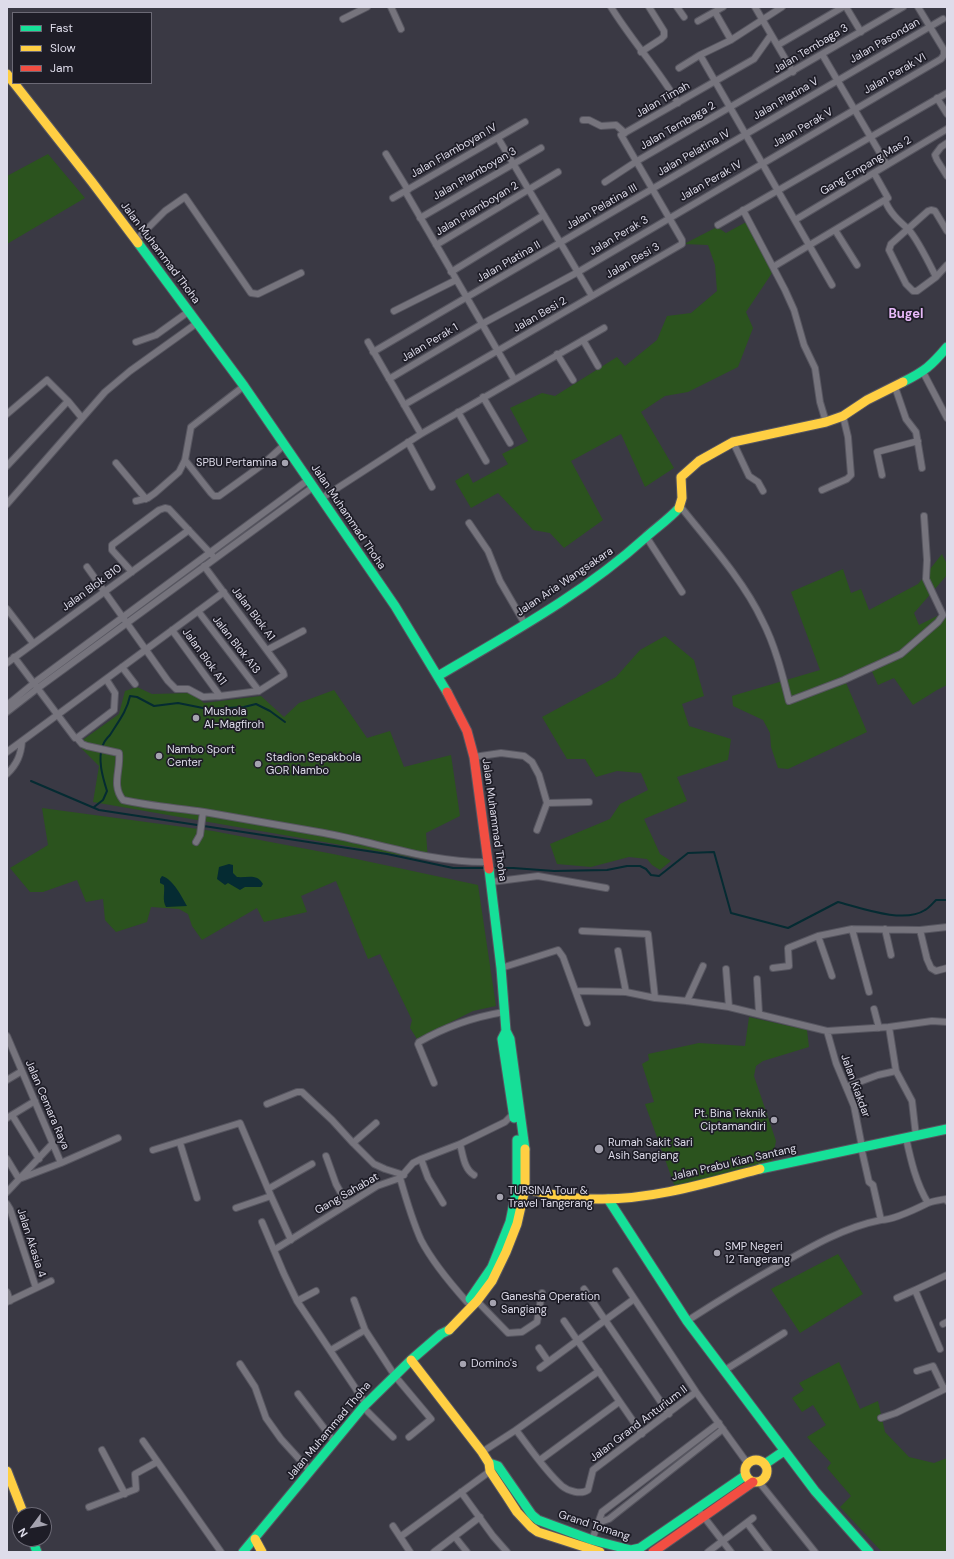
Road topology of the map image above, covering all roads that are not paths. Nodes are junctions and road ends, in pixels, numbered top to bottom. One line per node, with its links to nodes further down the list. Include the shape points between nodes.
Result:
1 (367, 7): 17 (street)
2 (391, 7): 20 (street)
3 (611, 7): 25 (street)
4 (649, 7): 25 (street, via 664,31 664,36)
5 (678, 7): 14 (street)
6 (723, 7): 13 (street)
7 (755, 7): 15 (street)
8 (782, 7): 15 (street)
9 (843, 7): 24 (street)
10 (846, 7): 21 (street)
11 (903, 7): 21 (street, Jalan Tembaga 3)
12 (918, 7): 19 (street)
13 (712, 10): 18 (street); 23 (street)
14 (684, 17)
15 (762, 19): 22 (street); 23 (street)
16 (943, 19): 19 (street, Jalan Pasondan)
17 (343, 20)
18 (698, 21)
19 (930, 27): 30 (street, Jalan Pasondan); 37 (street, Jalan Perak VI, via 944,50 941,59)
20 (401, 29)
21 (861, 32): 26 (street, Jalan Tembaga 3)
22 (771, 35): 24 (street); 31 (street, Jalan Timah, via 754,58)
23 (731, 40): 27 (street)
24 (778, 45): 29 (street)
25 (641, 52): 35 (street, via 659,72)
26 (822, 54): 29 (street, Jalan Tembaga 3); 30 (street)
27 (700, 55): 28 (street); 31 (street)
28 (679, 68)
29 (793, 72): 36 (street, Jalan Tembaga 3)
30 (838, 80): 37 (street); 43 (street, Jalan Platina V)
31 (715, 82): 35 (street, Jalan Timah); 36 (street)
32 (16, 84): 72 (main road, Jalan Muhammad Thoha)
33 (947, 93): 34 (street)
34 (937, 98): 38 (street); 44 (street)
35 (678, 103): 42 (street, Jalan Timah)
36 (730, 108): 43 (street); 49 (street, Jalan Tembaga 2)
37 (854, 109): 44 (street); 50 (street, Jalan Perak V)
38 (947, 114)
39 (583, 120): 42 (street, via 601,126 616,125)
40 (525, 122): 45 (street, Jalan Flamboyan IV)
41 (947, 129): 52 (street, Gang Empang Mas 2)
42 (623, 134): 49 (street)
43 (745, 135): 50 (street); 57 (street, Jalan Pelatina IV)
44 (870, 137): 52 (street); 59 (street)
45 (498, 138): 51 (street); 60 (street, Jalan Flamboyan IV)
46 (947, 143): 55 (street, via 935,155)
47 (541, 148): 51 (street, Jalan Plamboyan 3)
48 (386, 154): 60 (street)
49 (637, 162): 56 (street, Jalan Tembaga 2); 57 (street)
50 (762, 163): 59 (street); 65 (street, Jalan Perak IV)
51 (513, 164): 58 (street); 66 (street, Jalan Plamboyan 3)
52 (887, 165): 54 (street, Gang Empang Mas 2)
53 (558, 172): 58 (street, Jalan Plamboyan 2)
54 (874, 173): 62 (street, via 888,198); 67 (street, Gang Empang Mas 2)
55 (947, 176)
56 (605, 182)
57 (653, 189): 65 (street); 73 (street, Jalan Pelatina III)
58 (529, 190): 64 (street); 74 (street, Jalan Plamboyan 2)
59 (778, 190): 63 (street); 67 (street)
60 (406, 191): 61 (street, Jalan Flamboyan IV); 66 (street)
61 (393, 198)
62 (885, 200): 69 (street, via 898,221); 70 (street)
63 (744, 210): 68 (street); 78 (street)
64 (544, 216): 73 (street); 79 (street)
65 (670, 217): 80 (street, Jalan Perak 3); 85 (street, Jalan Besi 3, via 683,242)
66 (420, 218): 74 (street)
67 (795, 220): 75 (street)
68 (718, 225)
69 (908, 229): 71 (street, via 931,210 935,211); 82 (street); 82 (street, via 891,244 889,250 906,284 913,291 917,291)
70 (836, 230): 75 (street); 76 (street)
71 (947, 231)
72 (135, 241): 81 (street, via 165,211 185,198 251,293 258,294); 87 (main road, Jalan Muhammad Thoha)
73 (560, 243): 80 (street); 86 (street, Jalan Platina II)
74 (436, 245): 79 (street)
75 (809, 245): 78 (street); 84 (street)
76 (857, 265)
77 (947, 265): 82 (street)
78 (773, 267): 114 (street, via 794,310 804,345 815,368)
79 (451, 272): 83 (street)
80 (578, 272): 85 (street); 90 (street, Jalan Perak 3)
81 (301, 273)
82 (936, 277)
83 (456, 280): 86 (street); 88 (street)
84 (832, 285)
85 (592, 296): 96 (street, Jalan Besi 2)
86 (467, 298): 90 (street); 97 (street, Jalan Platina II)
87 (188, 312): 89 (main road, Jalan Muhammad Thoha); 93 (street, via 156,335)
88 (394, 312)
89 (197, 323): 104 (main road, Jalan Muhammad Thoha); 112 (street, via 118,381)
90 (482, 324): 96 (street); 101 (street, Jalan Perak 1)
91 (604, 328): 92 (street)
92 (583, 340): 98 (street); 99 (street)
93 (136, 342)
94 (368, 342): 97 (street)
95 (947, 347): 100 (main road)
96 (497, 351): 102 (street); 108 (street, Jalan Besi 2)
97 (374, 352): 101 (street)
98 (557, 354): 102 (street); 103 (street)
99 (598, 366)
100 (923, 372): 105 (main road); 113 (street)
101 (389, 379): 108 (street)
102 (514, 379): 106 (street)
103 (573, 380)
104 (244, 386): 120 (main road, Jalan Muhammad Thoha); 121 (street, via 191,427)
105 (895, 387): 111 (main road, via 867,400); 118 (street, via 906,419 916,432)
106 (483, 397): 109 (street); 119 (street)
107 (68, 401): 110 (street, via 47,380); 112 (street); 124 (street)
108 (404, 405): 115 (street)
109 (458, 412): 115 (street); 122 (street)
110 (7, 414)
111 (844, 416): 114 (main road); 129 (street, via 851,475)
112 (82, 418): 134 (street)
113 (947, 418)
114 (826, 422): 117 (main road)
115 (421, 434): 116 (street)
116 (408, 442): 128 (street); 131 (street)
117 (733, 442): 130 (street, via 750,476 758,482); 135 (main road, via 699,461 681,477 683,496)
118 (918, 442): 125 (street); 126 (street, via 877,452)
119 (510, 443)
120 (284, 445): 121 (street, via 262,465 219,496 211,493); 127 (main road, Jalan Muhammad Thoha)
121 (185, 460): 132 (street, via 177,475)
122 (486, 461)
123 (116, 463): 132 (street)
124 (7, 466)
125 (922, 468)
126 (882, 475)
127 (311, 483): 131 (main road, Jalan Muhammad Thoha); 140 (street); 141 (street)
128 (432, 487)
129 (822, 490)
130 (763, 491)
131 (322, 498): 162 (main road, Jalan Muhammad Thoha, via 395,606)
132 (146, 499): 133 (street)
133 (136, 501)
134 (7, 504)
135 (680, 506): 136 (street, via 743,587 762,619 780,664 789,701 901,654 938,622 943,615 926,578); 139 (main road, Jalan Aria Wangsakara)
136 (924, 516)
137 (469, 523): 153 (street, via 488,552 500,581)
138 (189, 530): 140 (street); 144 (street, Jalan Blok B10); 144 (street, via 169,509 159,510 112,545 112,550)
139 (647, 538): 147 (street); 153 (main road, Jalan Aria Wangsakara, via 599,576)
140 (210, 552): 141 (street); 151 (street)
141 (215, 558): 142 (street)
142 (204, 566): 146 (street, Jalan Blok A1); 151 (street)
143 (87, 567): 145 (street)
144 (132, 572): 145 (street, Jalan Blok B10)
145 (105, 592): 151 (street); 156 (street, Jalan Blok B10)
146 (224, 592): 149 (street); 158 (street, Jalan Blok A1)
147 (682, 592)
148 (7, 609): 150 (street)
149 (198, 611): 154 (street); 166 (street, Jalan Blok A13)
150 (13, 618): 152 (street); 156 (street)
151 (126, 620): 157 (street); 165 (street)
152 (7, 622)
153 (525, 624): 162 (main road, Jalan Aria Wangsakara)
154 (172, 630): 157 (street); 167 (street, Jalan Blok A11)
155 (303, 632): 158 (street)
156 (33, 644): 159 (street, Jalan Blok B10)
157 (146, 649): 161 (street); 167 (street, via 176,689 188,689 203,697)
158 (267, 650): 166 (street, Jalan Blok A1, via 284,675)
159 (14, 658): 160 (street, Jalan Blok B10); 165 (street)
160 (7, 663)
161 (122, 667): 163 (street); 164 (street)
162 (438, 676): 174 (main road, Jalan Muhammad Thoha, via 467,731)
163 (106, 679): 170 (street); 171 (street, via 115,694 114,710)
164 (135, 684)
165 (36, 686): 168 (street); 169 (street); 170 (street)
166 (259, 691): 167 (street)
167 (220, 696)
168 (7, 705)
169 (7, 712)
170 (57, 715): 171 (street); 172 (street)
171 (77, 738): 178 (street, via 87,746 120,754 116,786 122,800)
172 (22, 741): 173 (street); 175 (street, via 19,758)
173 (7, 752)
174 (474, 756): 177 (street, via 501,753 524,756 532,762 540,775); 181 (main road, Jalan Muhammad Thoha)
175 (7, 774)
176 (589, 802): 177 (street)
177 (547, 803): 179 (street)
178 (203, 812): 180 (street); 181 (street, via 337,836 439,858)
179 (537, 830)
180 (196, 842)
181 (488, 863): 182 (main road, Jalan Muhammad Thoha)
182 (491, 881): 183 (street, via 538,876); 193 (main road, Jalan Muhammad Thoha)
183 (606, 888)
184 (947, 927): 187 (street)
185 (852, 929): 186 (street); 189 (street); 201 (street)
186 (885, 929): 187 (street); 191 (street)
187 (920, 930): 195 (street, via 931,968 936,972)
188 (582, 931): 202 (street, via 648,934)
189 (818, 936): 194 (street, via 788,948 789,966); 197 (street)
190 (618, 951): 200 (street)
191 (891, 955)
192 (703, 966): 203 (street)
193 (501, 968): 199 (street, via 558,950); 206 (main road, Jalan Muhammad Thoha)
194 (773, 968)
195 (947, 968)
196 (726, 969): 204 (street)
197 (832, 976)
198 (757, 980): 207 (street)
199 (576, 991): 200 (street); 209 (street)
200 (626, 992): 202 (street)
201 (869, 992)
202 (655, 998): 203 (street)
203 (688, 1000): 204 (street)
204 (729, 1007): 207 (street)
205 (874, 1009): 211 (street)
206 (504, 1012): 212 (main road, Jalan Muhammad Thoha); 218 (street, via 472,1019 419,1042)
207 (759, 1013): 213 (street)
208 (947, 1022): 210 (street, via 932,1021)
209 (587, 1023)
210 (889, 1027): 211 (street); 216 (street)
211 (879, 1028): 213 (street)
212 (506, 1031): 222 (main road, Jalan Muhammad Thoha, via 502,1039); 233 (main road, Jalan Muhammad Thoha, via 510,1039)
213 (827, 1031): 219 (street, Jalan Kiakdar)
214 (7, 1036): 215 (street, Jalan Cemara Raya)
215 (22, 1071): 217 (street); 220 (street, Jalan Cemara Raya)
216 (896, 1071): 219 (street); 226 (street, via 912,1101)
217 (7, 1080)
218 (434, 1083)
219 (846, 1087): 234 (street, Jalan Kiakdar, via 854,1106)
220 (34, 1101): 223 (street); 231 (street, Jalan Cemara Raya)
221 (267, 1104): 230 (street, via 302,1092)
222 (514, 1114): 232 (street, Gang Sahabat, via 505,1122); 233 (main road, Jalan Muhammad Thoha)
223 (9, 1116): 238 (street)
224 (376, 1123): 230 (street)
225 (947, 1129): 226 (main road, Jalan Prabu Kian Santang)
226 (916, 1136): 228 (main road, Jalan Prabu Kian Santang)
227 (118, 1138): 240 (street)
228 (906, 1138): 234 (main road, Jalan Prabu Kian Santang); 253 (street, via 912,1163)
229 (180, 1143): 235 (street); 245 (street, via 240,1123); 249 (street)
230 (353, 1143): 243 (street, via 374,1164)
231 (52, 1144): 238 (street); 240 (street, Jalan Cemara Raya)
232 (460, 1144): 239 (street, Gang Sahabat); 242 (street, via 466,1167)
233 (521, 1144): 246 (main road, Jalan Muhammad Thoha); 259 (main road, Jalan Muhammad Thoha)
234 (862, 1149): 250 (main road, Jalan Prabu Kian Santang, via 670,1190); 257 (street, Jalan Kiakdar)
235 (153, 1150)
236 (326, 1156): 255 (street, via 336,1184)
237 (7, 1159): 244 (street)
238 (39, 1159): 244 (street)
239 (421, 1159): 243 (street, Gang Sahabat); 252 (street, via 428,1178)
240 (61, 1163): 244 (street, Jalan Cemara Raya)
241 (312, 1164): 245 (street)
242 (474, 1175)
243 (402, 1177): 255 (street, Gang Sahabat, via 377,1186); 276 (street, via 410,1211 422,1240 439,1268)
244 (19, 1179): 247 (street)
245 (268, 1189): 248 (street)
246 (526, 1189): 250 (main road, Jalan Prabu Kian Santang, via 586,1199); 259 (main road, Jalan Muhammad Thoha)
247 (7, 1192)
248 (271, 1196): 256 (street); 260 (street)
249 (197, 1198)
250 (608, 1199): 279 (main road)
251 (947, 1201): 253 (street, via 946,1199)
252 (443, 1203)
253 (928, 1203): 257 (street)
254 (7, 1204): 265 (street, Jalan Akasia 4)
255 (347, 1204): 260 (street, Gang Sahabat)
256 (236, 1208)
257 (880, 1220): 279 (street, via 853,1227 818,1243 735,1290)
258 (262, 1222): 261 (street)
259 (513, 1223): 276 (main road, Jalan Muhammad Thoha)
260 (291, 1240): 261 (street, Gang Sahabat)
261 (274, 1250): 273 (street)
262 (616, 1271): 272 (street)
263 (947, 1275): 267 (street)
264 (51, 1281): 265 (street)
265 (36, 1288): 275 (street)
266 (584, 1289): 278 (street)
267 (916, 1290): 271 (street); 284 (street)
268 (316, 1291): 273 (street)
269 (7, 1292): 275 (street)
270 (542, 1293): 276 (street, via 537,1322 522,1332 508,1333)
271 (897, 1298)
272 (634, 1299): 278 (street); 295 (street)
273 (297, 1300): 285 (street)
274 (354, 1300): 280 (street)
275 (8, 1301)
276 (472, 1301): 286 (main road, Jalan Muhammad Thoha, via 444,1326 441,1334)
277 (564, 1320): 282 (street)
278 (605, 1320): 282 (street); 299 (street)
279 (687, 1321): 290 (main road)
280 (365, 1330): 285 (street); 293 (street)
281 (784, 1333): 290 (street)
282 (577, 1340): 287 (street); 292 (street)
283 (538, 1348): 287 (street)
284 (940, 1349)
285 (331, 1350): 298 (street)
286 (411, 1360): 293 (main road, Jalan Muhammad Thoha); 311 (main road, Grand Tomang)
287 (548, 1362): 289 (street)
288 (240, 1364): 320 (street, via 255,1387 266,1418)
289 (540, 1368)
290 (725, 1370): 310 (main road)
291 (917, 1370): 294 (street, via 933,1366)
292 (598, 1371): 297 (street); 303 (street)
293 (395, 1376): 298 (main road, Jalan Muhammad Thoha); 306 (street, via 431,1419)
294 (946, 1389): 300 (street)
295 (696, 1392): 299 (street, Jalan Grand Anturium II); 301 (street)
296 (298, 1394): 308 (street)
297 (619, 1402): 304 (street); 312 (street)
298 (365, 1406): 305 (street); 308 (main road, Jalan Muhammad Thoha)
299 (669, 1414): 304 (street, Jalan Grand Anturium II)
300 (881, 1418)
301 (718, 1423): 302 (street); 313 (street)
302 (723, 1429): 315 (street); 318 (street)
303 (516, 1430): 311 (street); 312 (street, Jalan Grand Anturium II)
304 (642, 1434): 312 (street, Jalan Grand Anturium II, via 593,1470 586,1492 579,1493 563,1487)
305 (393, 1437)
306 (409, 1437)
307 (143, 1441): 314 (street)
308 (334, 1441): 320 (main road, Jalan Muhammad Thoha)
309 (102, 1450): 324 (street)
310 (784, 1451): 316 (main road); 353 (main road, via 814,1491)
311 (482, 1452): 317 (main road, Grand Tomang)
312 (540, 1460)
313 (670, 1460): 318 (street); 327 (street)
314 (157, 1462): 324 (street, via 135,1474 136,1489); 340 (street)
315 (748, 1464): 316 (main road, via 756,1461); 321 (main road)
316 (765, 1464): 322 (main road, via 767,1473 763,1480)
317 (492, 1466): 323 (street); 339 (main road, Grand Tomang, via 524,1521 531,1528)
318 (675, 1466): 331 (street)
319 (7, 1471): 325 (main road)
320 (310, 1471): 337 (main road, Jalan Muhammad Thoha)
321 (746, 1475): 322 (main road); 328 (main road, Grand Tomang)
322 (756, 1482): 328 (main road, Grand Tomang); 352 (street)
323 (461, 1492): 329 (street); 335 (street)
324 (124, 1494): 326 (street)
325 (21, 1507)
326 (89, 1507)
327 (602, 1512): 331 (street); 332 (street)
328 (700, 1512): 338 (street); 339 (main road, Grand Tomang, via 635,1550); 348 (main road, Grand Tomang)
329 (480, 1518): 336 (street); 346 (street)
330 (753, 1518): 333 (street)
331 (609, 1519): 332 (street)
332 (598, 1523): 339 (street)
333 (746, 1523): 338 (street); 351 (street)
334 (393, 1526): 335 (street)
335 (400, 1536): 343 (street)
336 (455, 1537): 344 (street); 345 (street)
337 (255, 1539): 341 (main road, Jalan Muhammad Thoha); 342 (main road)
338 (722, 1541): 349 (street); 350 (street)
339 (585, 1544): 347 (main road, Grand Tomang)
340 (221, 1552)
341 (243, 1552)
342 (262, 1552)
343 (410, 1552)
344 (434, 1552)
345 (467, 1552)
346 (507, 1552)
347 (600, 1552)
348 (653, 1552)
349 (708, 1552)
350 (730, 1552)
351 (769, 1552)
352 (815, 1552)
353 (869, 1552)

